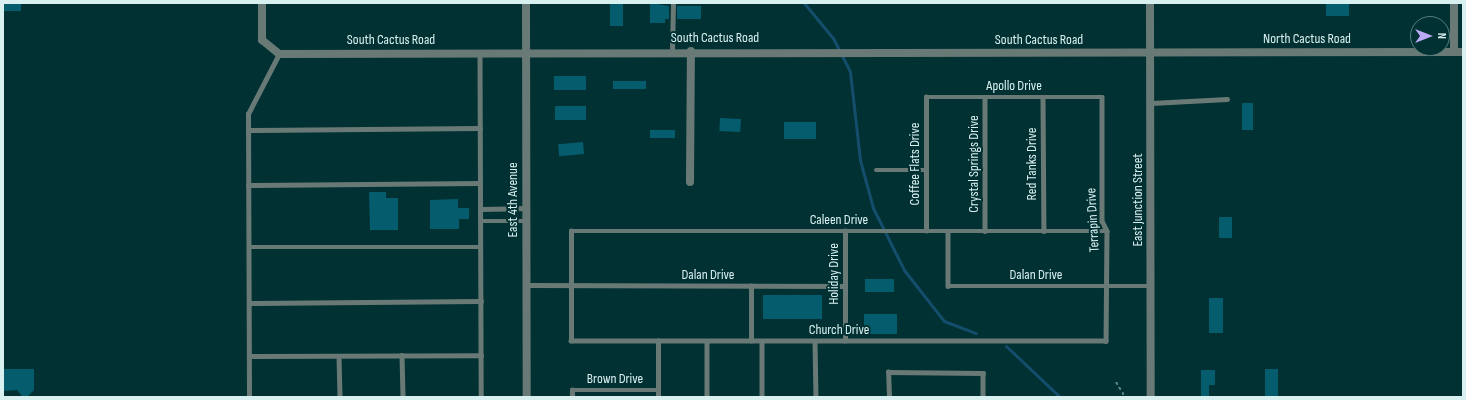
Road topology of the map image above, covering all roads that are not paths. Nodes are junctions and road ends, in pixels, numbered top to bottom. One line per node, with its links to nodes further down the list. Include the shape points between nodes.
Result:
1 (262, 3): 13 (street, via 262,40)
2 (526, 3): 8 (street, East 4th Avenue)
3 (673, 3): 6 (lane)
4 (1150, 3): 12 (street, East Junction Street)
5 (1454, 3): 9 (street)
6 (672, 51): 7 (street, South Cactus Road); 8 (street, South Cactus Road)
7 (691, 51): 12 (street, South Cactus Road); 24 (street)
8 (525, 52): 11 (street, South Cactus Road); 27 (street, East 4th Avenue)
9 (1454, 52): 10 (street, North Cactus Road); 12 (street, North Cactus Road)
10 (1463, 52)
11 (480, 53): 13 (street, South Cactus Road); 20 (lane)
12 (1150, 53): 19 (street, East Junction Street)
13 (280, 54): 21 (lane, via 248,114)
14 (926, 97): 15 (lane, Apollo Drive); 23 (lane, Coffee Flats Drive)
15 (985, 97): 16 (lane, Apollo Drive); 34 (lane, Crystal Springs Drive)
16 (1043, 97): 17 (lane, Apollo Drive); 35 (lane, Red Tanks Drive)
17 (1102, 97): 36 (lane, Terrapin Drive, via 1102,221)
18 (1227, 99): 19 (lane)
19 (1150, 103): 44 (street, East Junction Street)
20 (480, 128): 21 (lane); 25 (lane)
21 (248, 130): 26 (lane)
22 (876, 170): 23 (lane)
23 (926, 170): 32 (lane, Coffee Flats Drive)
24 (690, 182)
25 (480, 183): 26 (lane); 28 (lane)
26 (248, 185): 37 (lane)
27 (526, 208): 28 (lane); 29 (street, East 4th Avenue)
28 (480, 209): 30 (lane)
29 (526, 221): 30 (lane); 39 (street, East 4th Avenue)
30 (480, 222): 38 (lane)
31 (845, 231): 32 (lane, Caleen Drive); 40 (lane, Caleen Drive, via 571,231); 42 (lane, Holiday Drive)
32 (926, 231): 33 (lane, Caleen Drive)
33 (948, 231): 34 (lane, Caleen Drive); 43 (lane, Dalan Drive, via 948,286)
34 (985, 231): 35 (lane, Caleen Drive)
35 (1044, 231): 36 (lane, Caleen Drive)
36 (1106, 231): 43 (lane, Terrapin Drive)
37 (249, 247): 38 (lane); 46 (lane)
38 (480, 247): 45 (lane)
39 (526, 285): 40 (lane, Dalan Drive); 63 (street, East 4th Avenue)
40 (571, 286): 41 (lane, Dalan Drive); 47 (lane, Church Drive, via 571,341)
41 (751, 286): 42 (lane, Dalan Drive); 49 (lane)
42 (845, 286): 52 (lane, Holiday Drive)
43 (1106, 286): 44 (lane); 53 (lane, Terrapin Drive)
44 (1151, 286): 71 (street, East Junction Street)
45 (481, 301): 46 (lane); 55 (lane)
46 (249, 303): 56 (lane)
47 (658, 341): 48 (lane, Church Drive); 58 (lane)
48 (707, 341): 49 (lane, Church Drive); 66 (lane)
49 (750, 341): 50 (lane, Church Drive)
50 (762, 341): 51 (lane, Church Drive); 67 (lane)
51 (815, 341): 52 (lane, Church Drive); 68 (lane)
52 (845, 341): 53 (lane, Church Drive)
53 (1106, 341)
54 (402, 355): 55 (lane); 57 (lane); 61 (lane)
55 (481, 355): 62 (lane)
56 (249, 356): 57 (lane); 59 (lane)
57 (340, 356): 60 (lane)
58 (658, 390): 64 (lane, Brown Drive, via 572,390); 65 (lane)
59 (249, 397)
60 (340, 397)
61 (403, 397)
62 (481, 397)
63 (527, 397)
64 (572, 397)
65 (658, 397)
66 (708, 397)
67 (762, 397)
68 (816, 397)
69 (889, 397): 70 (lane, via 888,372 983,373)
70 (983, 397)
71 (1151, 397)

